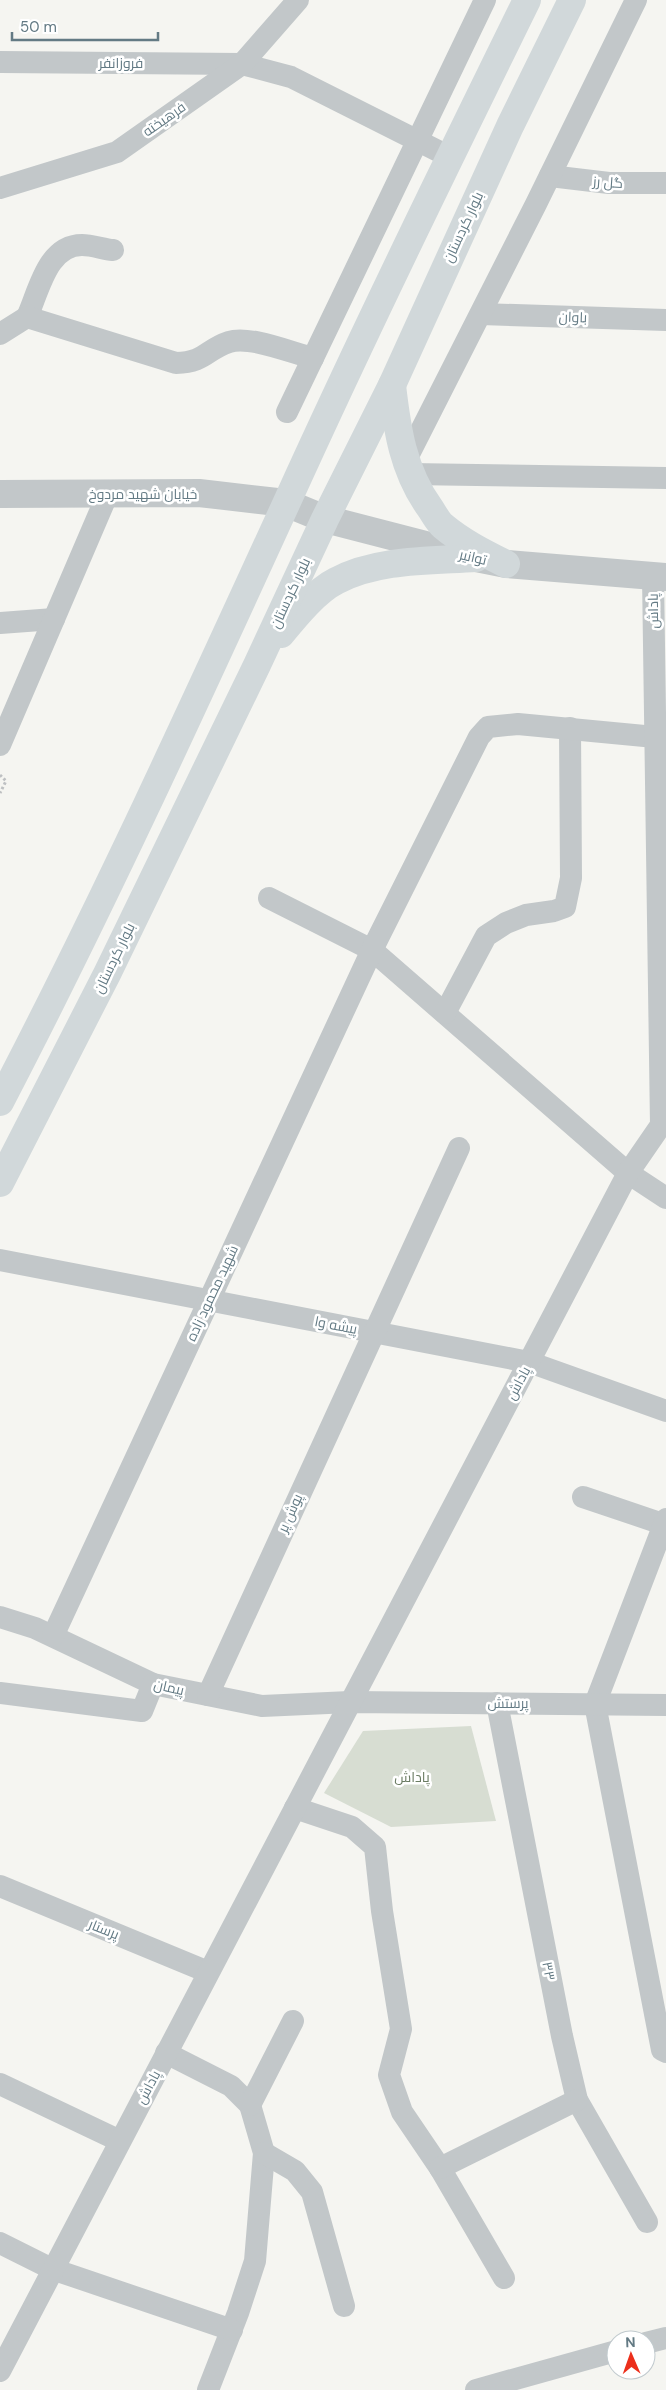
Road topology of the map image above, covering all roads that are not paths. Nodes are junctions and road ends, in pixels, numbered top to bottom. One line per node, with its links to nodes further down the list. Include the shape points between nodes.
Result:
1 (298, 0): 7 (street, فرهیخته)
2 (485, 0): 8 (street)
3 (528, 0): 9 (main road)
4 (572, 0): 19 (main road, بلوار کردستان, via 510,126)
5 (636, 0): 10 (street)
6 (0, 62): 7 (street, فروزانفر)
7 (242, 64): 8 (street, فروزانفر, via 291,77); 12 (street, فرهیخته, via 116,152)
8 (419, 140): 9 (street, فروزانفر); 18 (street)
9 (450, 157): 25 (main road)
10 (550, 176): 11 (street, گل رز, via 609,183); 14 (street)
11 (666, 183)
12 (0, 188)
13 (113, 250): 15 (street, via 82,245 63,249 53,258)
14 (480, 314): 16 (street, باوان); 21 (street)
15 (27, 317): 17 (street); 18 (street, via 176,363 196,360 231,341 246,340)
16 (666, 320)
17 (0, 334)
18 (313, 358): 20 (street)
19 (392, 385): 21 (main road, via 396,424); 26 (main road, بلوار کردستان)
20 (288, 412)
21 (408, 468): 22 (street); 28 (main road, via 424,500 442,525 471,546)
22 (666, 478)
23 (108, 493): 24 (street, خیابان شهید مردوخ); 25 (street, خیابان شهید مردوخ, via 199,493); 30 (street)
24 (0, 494)
25 (286, 503): 26 (street, توانیر); 42 (main road, via 76,955)
26 (324, 519): 27 (street, توانیر); 32 (main road, بلوار کردستان)
27 (476, 558): 28 (street, توانیر); 32 (main road, via 374,568 335,581 301,610)
28 (506, 564): 29 (street, توانیر)
29 (659, 576): 33 (street, پاداش)
30 (54, 619): 31 (street); 36 (street)
31 (0, 623)
32 (257, 665): 45 (main road, بلوار کردستان, via 107,974)
33 (660, 701): 35 (street, پاداش)
34 (570, 728): 35 (street, شهید محمود زاده); 39 (street, شهید محمود زاده, via 502,724 488,727 479,736); 41 (street, via 571,878 565,906 526,915 486,936)
35 (655, 737): 37 (street, پاداش)
36 (0, 745)
37 (661, 819): 40 (street, پاداش)
38 (269, 898): 39 (street)
39 (372, 950): 41 (street); 48 (street, شهید محمود زاده)
40 (662, 980): 44 (street, پاداش, via 661,1125)
41 (445, 1013): 44 (street)
42 (0, 1102)
43 (459, 1148): 49 (street, پوش پر)
44 (628, 1173): 46 (street); 50 (street, پاداش)
45 (0, 1183)
46 (666, 1198)
47 (0, 1260): 48 (street, پیشه وا)
48 (208, 1300): 49 (street, پیشه وا); 55 (street, شهید محمود زاده)
49 (373, 1332): 50 (street, پیشه وا); 58 (street, پوش پر)
50 (529, 1362): 51 (street, پیشه وا); 59 (street, پاداش)
51 (666, 1410)
52 (583, 1497): 53 (street)
53 (665, 1523): 61 (street)
54 (0, 1617): 55 (street, پیمان)
55 (53, 1636): 56 (street, پیمان)
56 (153, 1684): 57 (street, via 142,1711); 58 (street, پیمان)
57 (0, 1693)
58 (208, 1695): 59 (street, پیمان, via 262,1706)
59 (350, 1702): 60 (street, پرستش); 63 (street, پاداش)
60 (496, 1703): 61 (street, پرستش); 70 (street, ۳۳)
61 (595, 1704): 62 (street, پرستش); 67 (street, via 662,2050)
62 (666, 1705)
63 (295, 1808): 65 (street, پاداش); 74 (street, via 352,1827 375,1846 401,2029 389,2076 402,2112)
64 (0, 1886): 65 (street, پرستار)
65 (208, 1972): 68 (street, پاداش)
66 (293, 2022): 71 (street)
67 (666, 2052)
68 (166, 2053): 71 (street, via 231,2086); 72 (street, پاداش)
69 (0, 2084): 72 (street)
70 (577, 2100): 74 (street); 75 (street, ۳۳)
71 (250, 2105): 73 (street)
72 (120, 2140): 77 (street, پاداش)
73 (264, 2153): 79 (street, via 295,2171 312,2192); 80 (street, via 255,2261)
74 (440, 2168): 78 (street)
75 (647, 2222)
76 (0, 2243): 77 (street)
77 (52, 2269): 80 (street); 82 (street, پاداش)
78 (504, 2278)
79 (344, 2306)
80 (232, 2330): 84 (street)
81 (606, 2354): 83 (street)
82 (0, 2371)
83 (501, 2387): 85 (street)
84 (208, 2390)
85 (476, 2390)

